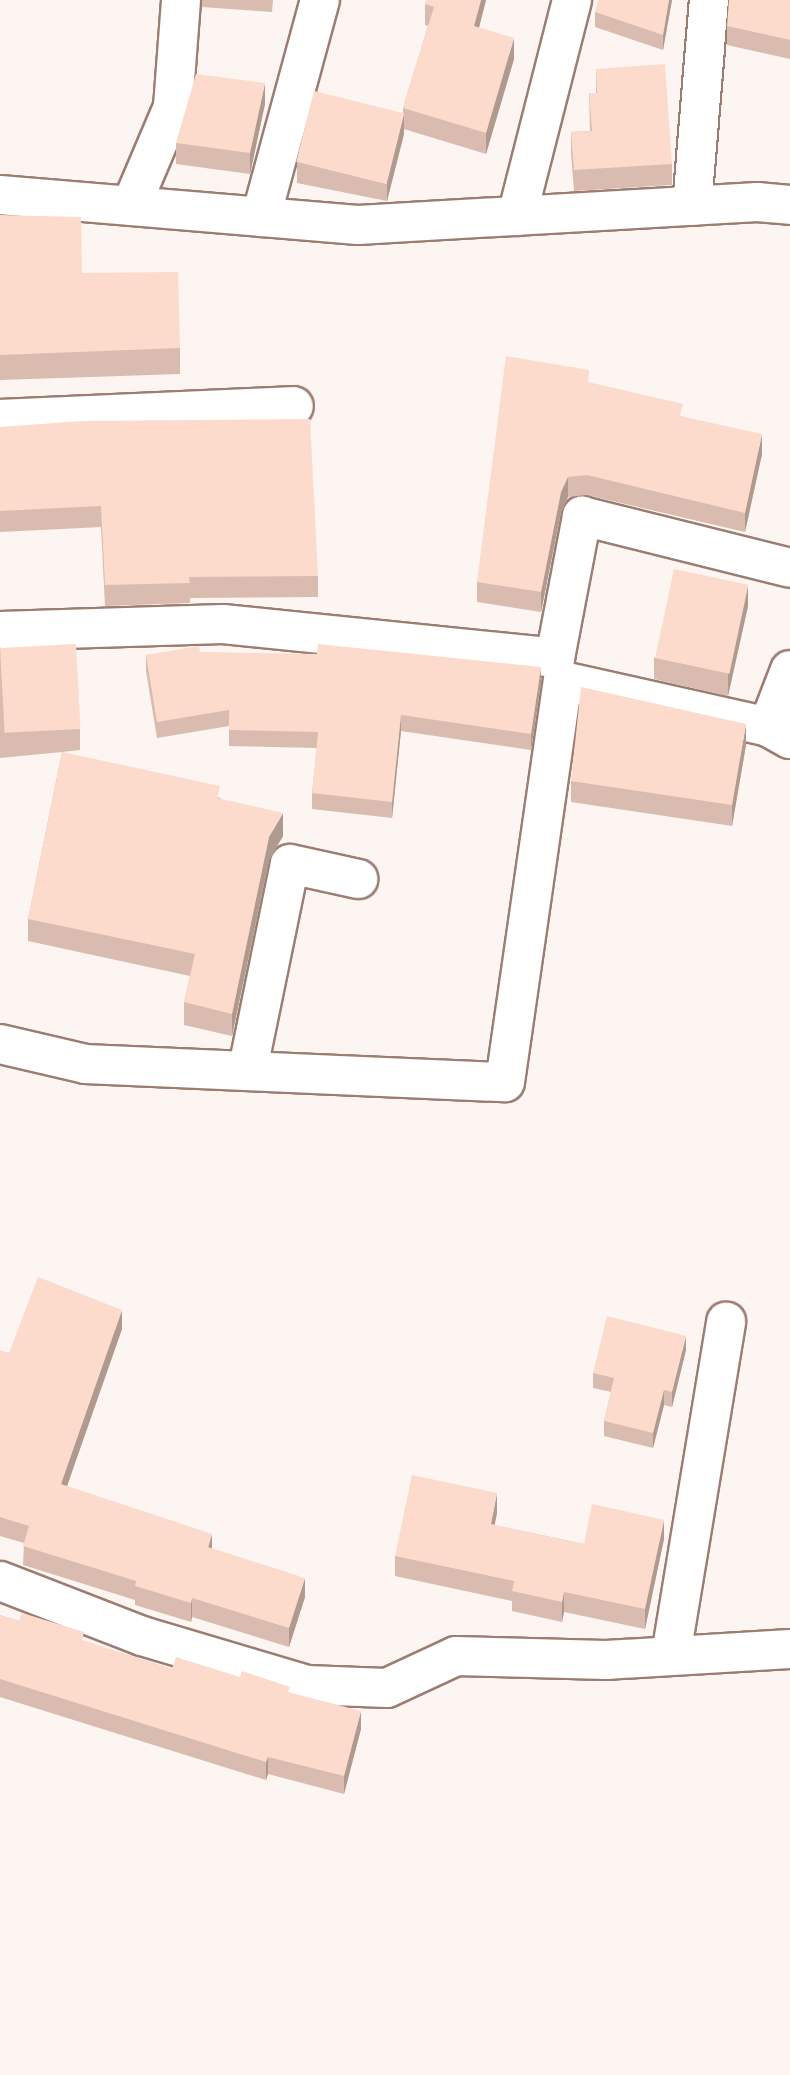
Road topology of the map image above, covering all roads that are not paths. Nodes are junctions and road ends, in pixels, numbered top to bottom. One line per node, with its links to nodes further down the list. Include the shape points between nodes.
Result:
1 (181, 0): 7 (street, via 173,107)
2 (320, 0): 10 (street)
3 (572, 0): 9 (street)
4 (709, 0): 8 (street)
5 (0, 195): 7 (street)
6 (790, 205): 8 (street)
7 (131, 206): 10 (street)
8 (692, 206): 9 (street)
9 (517, 216): 10 (street, via 358,225)
10 (261, 217)
11 (294, 405): 12 (street)
12 (0, 419)
13 (790, 568): 14 (street, via 582,516 555,658 223,624)
14 (0, 631)
15 (790, 670): 16 (street)
16 (779, 733): 19 (street, via 562,681 505,1082)
17 (358, 878): 19 (street, via 290,864)
18 (0, 1044): 19 (street, via 85,1064)
19 (247, 1068)
20 (726, 1322): 23 (street)
21 (0, 1581): 23 (street, via 142,1636 307,1685 387,1688 456,1657 606,1660)
22 (790, 1649): 23 (street)
23 (671, 1655)

